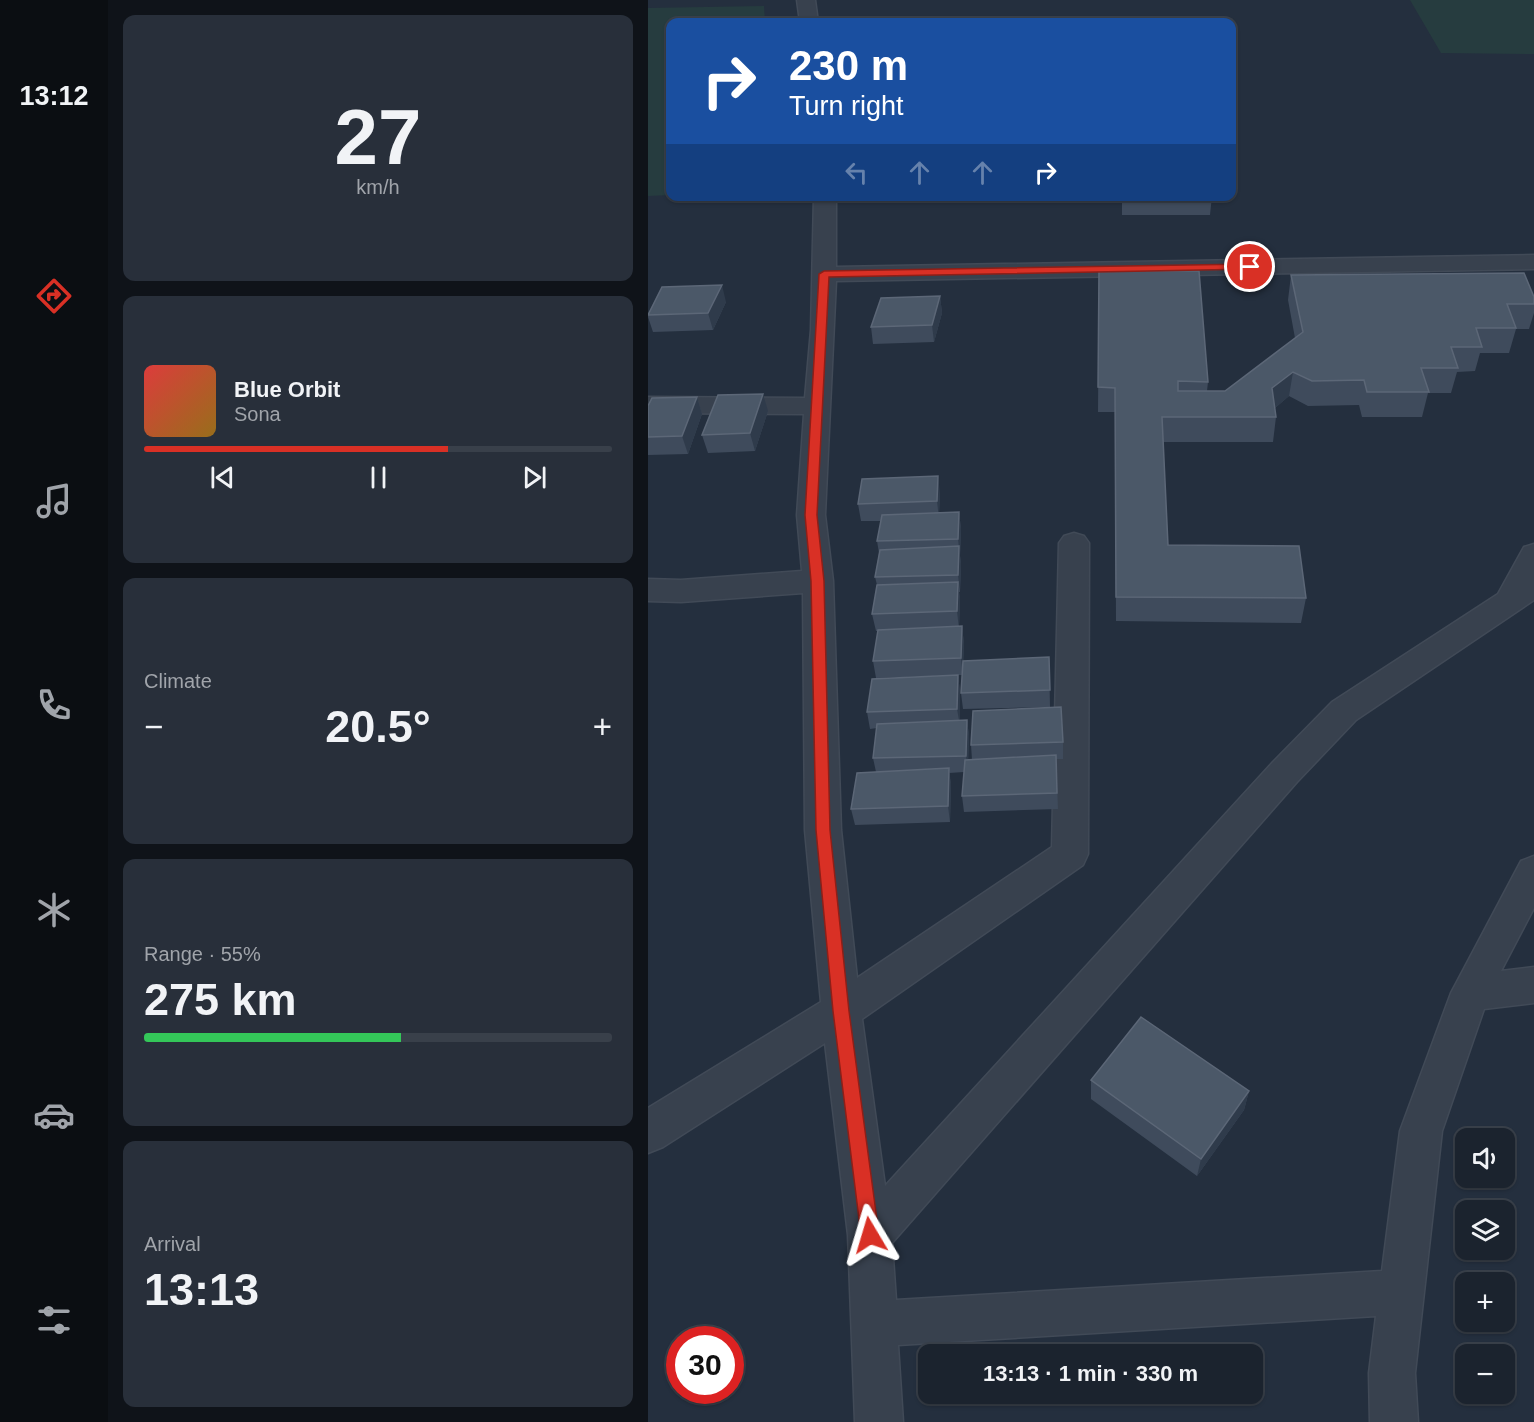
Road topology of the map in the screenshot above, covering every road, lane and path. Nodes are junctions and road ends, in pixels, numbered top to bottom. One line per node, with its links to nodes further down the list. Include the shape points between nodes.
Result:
1 (806, 0): 2 (street)
2 (808, 18)
3 (825, 201): 5 (street)
4 (1534, 262): 5 (street)
5 (824, 274): 7 (street)
6 (648, 405): 7 (street)
7 (818, 406): 10 (street, via 811,515)
8 (1074, 543): 16 (street, via 1070,854)
9 (1534, 554): 12 (street)
10 (818, 581): 11 (street); 16 (street, via 823,830)
11 (648, 590)
12 (1522, 593): 18 (street, via 1344,711)
13 (1534, 872): 15 (street)
14 (1534, 985): 15 (street)
15 (1470, 993): 19 (street, via 1421,1131)
16 (841, 1011): 17 (street); 18 (street)
17 (648, 1132)
18 (870, 1235): 20 (street)
19 (1402, 1292): 20 (street); 22 (street, via 1392,1373)
20 (874, 1324): 21 (street)
21 (879, 1422)
22 (1394, 1422)

